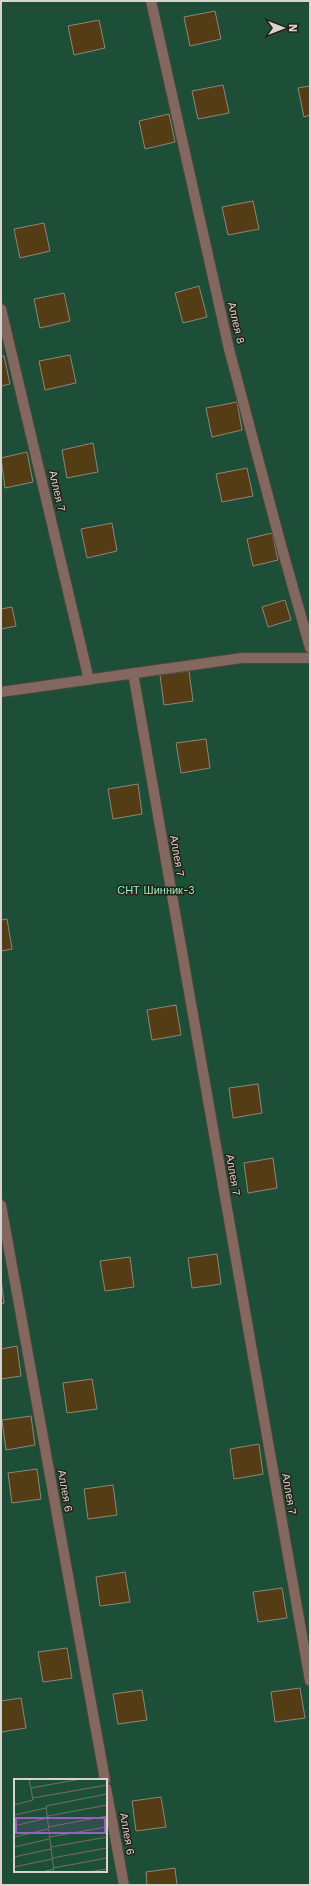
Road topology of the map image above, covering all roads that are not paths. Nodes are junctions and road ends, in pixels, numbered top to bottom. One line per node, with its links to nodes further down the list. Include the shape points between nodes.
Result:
1 (151, 1): 3 (lane, Аллея 8, via 229,349)
2 (1, 309): 6 (lane, Аллея 7)
3 (310, 648)
4 (310, 658): 5 (lane, via 242,658)
5 (133, 673): 6 (lane); 9 (lane, Аллея 7)
6 (89, 680): 7 (lane)
7 (1, 692)
8 (1, 1206): 10 (lane, Аллея 6)
9 (310, 1681)
10 (105, 1779)
11 (107, 1793): 12 (lane, Аллея 6)
12 (124, 1885)

